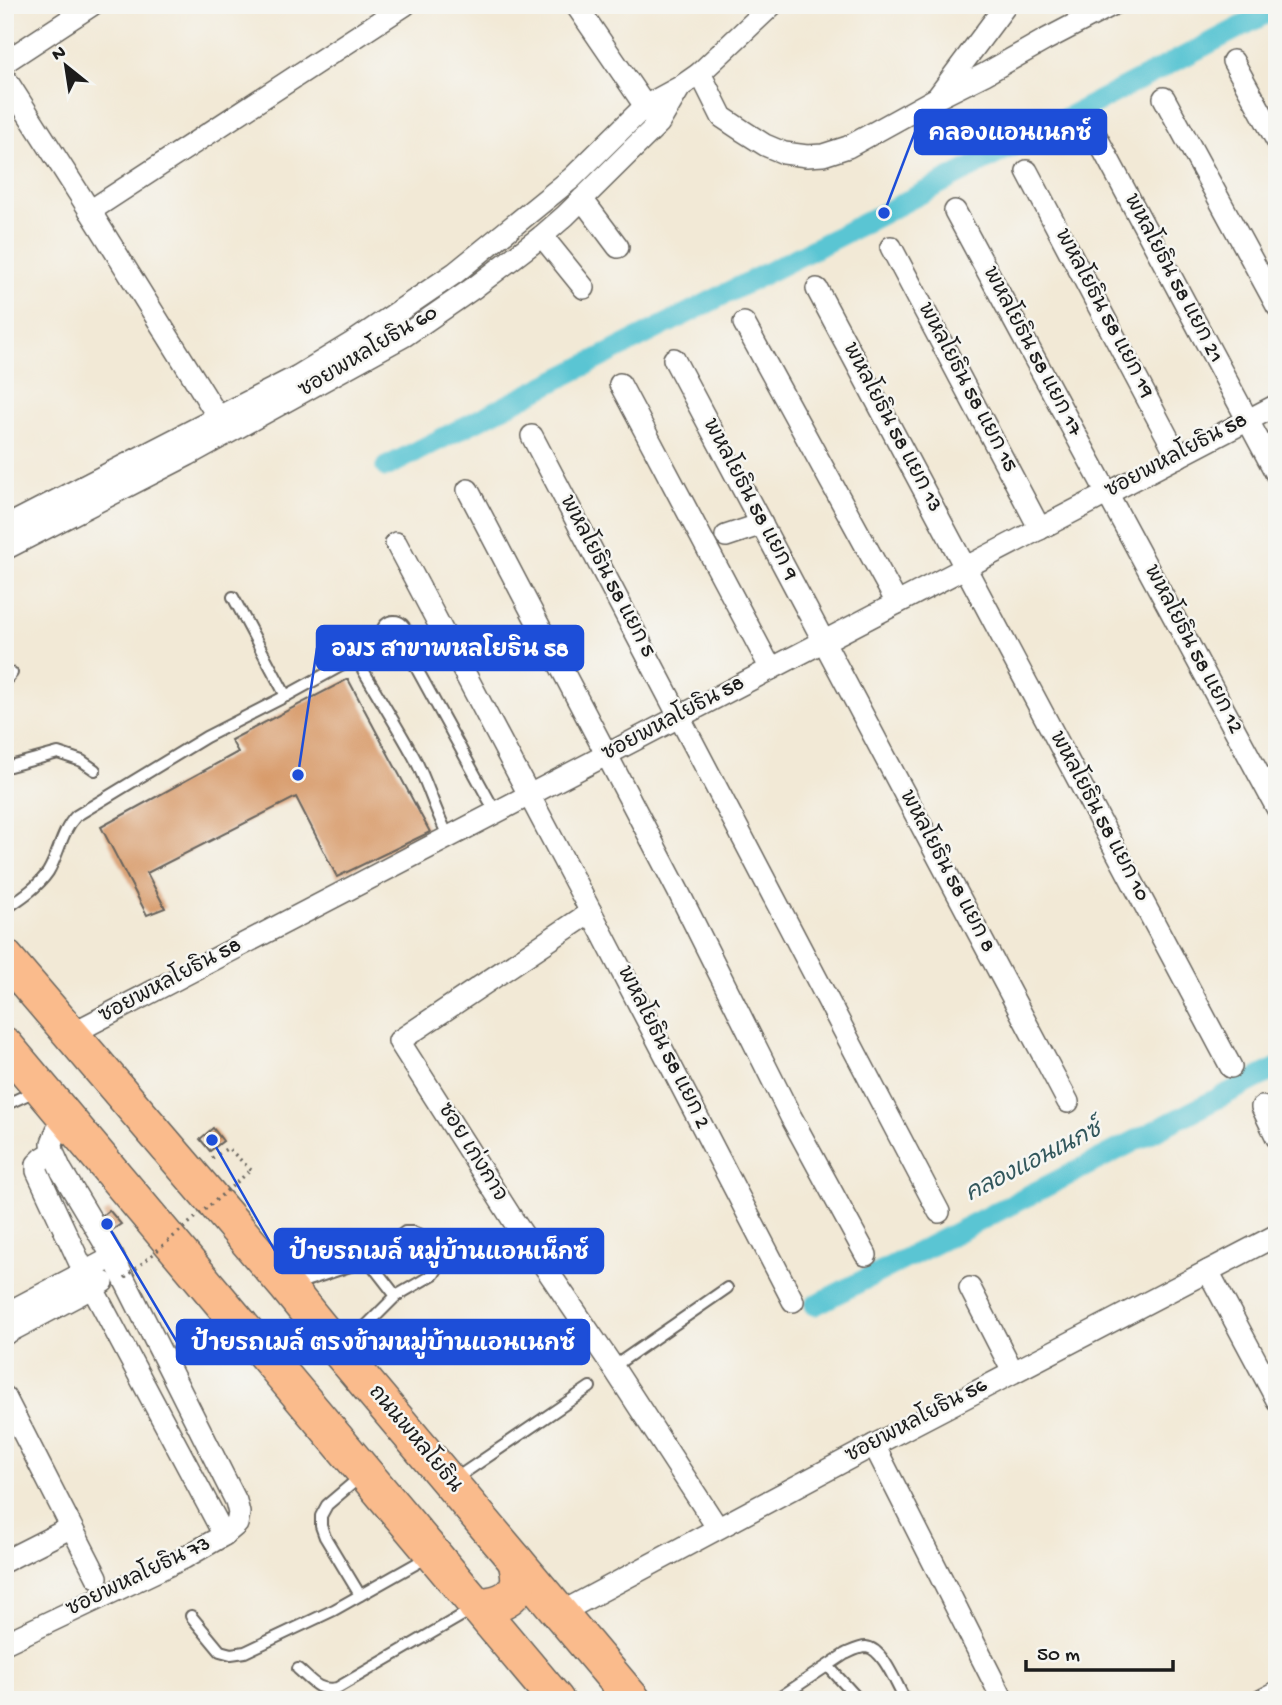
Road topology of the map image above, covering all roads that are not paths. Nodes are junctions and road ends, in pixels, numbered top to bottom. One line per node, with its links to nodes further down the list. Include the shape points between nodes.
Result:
1 (92, 5): 8 (street)
2 (405, 5): 20 (street)
3 (576, 5): 14 (street)
4 (772, 5): 9 (street, ซอยพหลโยธิน 60)
5 (1006, 5): 13 (street)
6 (1112, 5): 13 (street)
7 (1233, 61): 17 (street)
8 (5, 62)
9 (700, 73): 11 (street, ซอยพหลโยธิน 60); 13 (street, via 722,117 765,145 807,156 848,147)
10 (5, 78): 20 (street)
11 (680, 87): 14 (street, ซอยพหลโยธิน 60); 15 (street, ซอยพหลโยธิน 60)
12 (1164, 98): 27 (street)
13 (935, 99)
14 (645, 106): 15 (street); 33 (street, ซอยพหลโยธิน 60, via 572,178 455,273)
15 (659, 122): 19 (street, ซอยพหลโยธิน 60)
16 (1097, 138): 32 (street, พหลโยธิน 58 แยก 21)
17 (1277, 141)
18 (1027, 171): 36 (street, พหลโยธิน 58 แยก 19)
19 (583, 199): 22 (street, ซอยพหลโยธิน 60); 23 (street)
20 (90, 211): 33 (street)
21 (955, 211): 39 (street, พหลโยธิน 58 แยก 17)
22 (542, 236): 25 (street); 33 (street, ซอยพหลโยธิน 60, via 404,336)
23 (618, 247)
24 (891, 247): 42 (street, พหลโยธิน 58 แยก 15)
25 (584, 288)
26 (817, 289): 46 (street, พหลโยธิน 58 แยก 13)
27 (1277, 306)
28 (744, 323): 48 (street)
29 (674, 359): 40 (street, พหลโยธิน 58 แยก 9)
30 (620, 384): 53 (street)
31 (1277, 405): 32 (street, ซอยพหลโยธิน 58)
32 (1247, 420): 36 (street, ซอยพหลโยธิน 58); 37 (street, พหลโยธิน 58 แยก 21)
33 (223, 425): 35 (street, ซอยพหลโยธิน 60)
34 (533, 436): 55 (street, พหลโยธิน 58 แยก 5)
35 (183, 447): 41 (street, ซอยพหลโยธิน 60); 45 (street, ซอยพหลโยธิน 60)
36 (1178, 457): 39 (street, ซอยพหลโยธิน 58)
37 (1277, 475)
38 (468, 491): 56 (street)
39 (1108, 493): 42 (street, ซอยพหลโยธิน 58); 60 (street, พหลโยธิน 58 แยก 12)
40 (762, 524): 43 (street); 50 (street, พหลโยธิน 58 แยก 9)
41 (5, 527)
42 (1040, 529): 46 (street, ซอยพหลโยธิน 58)
43 (726, 536)
44 (396, 543): 59 (street, พหลโยธิน 58 แยก 2)
45 (5, 549)
46 (966, 567): 48 (street, ซอยพหลโยธิน 58); 68 (street, พหลโยธิน 58 แยก 10)
47 (233, 597): 54 (lane)
48 (897, 603): 50 (street, ซอยพหลโยธิน 58)
49 (386, 641): 51 (lane); 51 (lane, via 382,631 387,623 396,621 405,627); 52 (lane)
50 (824, 641): 53 (street, ซอยพหลโยธิน 58); 70 (street, พหลโยธิน 58 แยก 8)
51 (401, 642): 61 (lane)
52 (356, 658): 54 (lane); 62 (lane, via 415,758)
53 (771, 669): 55 (street, ซอยพหลโยธิน 58)
54 (286, 696): 63 (lane, via 206,737 76,816 49,870 34,889)
55 (679, 717): 56 (street, ซอยพหลโยธิน 58); 76 (street, พหลโยธิน 58 แยก 5)
56 (607, 755): 59 (street, ซอยพหลโยธิน 58); 78 (street)
57 (7, 766): 58 (lane, via 58,753)
58 (95, 770)
59 (530, 795): 61 (street, ซอยพหลโยธิน 58); 64 (street, พหลโยธิน 58 แยก 2)
60 (1277, 808)
61 (496, 813): 62 (street, ซอยพหลโยธิน 58)
62 (449, 838): 66 (street, ซอยพหลโยธิน 58)
63 (5, 909)
64 (591, 912): 87 (street, พหลโยธิน 58 แยก 2); 91 (street, ซอย เก่งกาจ, via 400,1041)
65 (5, 957): 66 (main road, ถนนพหลโยธิน)
66 (71, 1034): 83 (main road, ถนนพหลโยธิน)
67 (5, 1045): 69 (main road)
68 (1231, 1067)
69 (41, 1088): 71 (lane); 73 (main road)
70 (1068, 1102)
71 (5, 1105)
72 (1262, 1107): 74 (street)
73 (67, 1117): 75 (street, via 57,1130); 98 (main road)
74 (1277, 1138)
75 (53, 1152): 80 (street, ซอยพหลโยธิน 73); 82 (street, via 37,1164 37,1171)
76 (939, 1212)
77 (1277, 1235): 81 (street, ซอยพหลโยธิน 56)
78 (866, 1255)
79 (368, 1260): 83 (lane); 86 (lane); 86 (lane, via 405,1233 420,1236 438,1269)
80 (119, 1269): 82 (street); 102 (street, ซอยพหลโยธิน 73, via 236,1501 237,1524)
81 (1208, 1271): 92 (street, ซอยพหลโยธิน 56); 95 (street)
82 (89, 1280): 88 (street); 89 (street); 102 (street)
83 (287, 1287): 90 (main road, ถนนพหลโยธิน)
84 (727, 1288): 91 (lane)
85 (970, 1288): 92 (street)
86 (396, 1296): 90 (lane)
87 (793, 1301)
88 (5, 1314)
89 (5, 1334)
90 (340, 1352): 99 (main road, ถนนพหลโยธิน)
91 (612, 1367): 100 (street, ซอย เก่งกาจ)
92 (1013, 1372): 97 (street, ซอยพหลโยธิน 56)
93 (590, 1387): 99 (lane)
94 (5, 1397): 96 (street)
95 (1277, 1400)
96 (11, 1423): 101 (street)
97 (874, 1445): 100 (street, ซอยพหลโยธิน 56); 120 (street)
98 (365, 1473): 103 (main road); 107 (lane, via 327,1505 321,1516 325,1537)
99 (450, 1482): 105 (main road, ถนนพหลโยธิน)
100 (717, 1527): 109 (street, ซอยพหลโยธิน 56)
101 (71, 1528): 104 (street); 106 (street)
102 (224, 1535): 111 (street, ซอยพหลโยธิน 73)
103 (433, 1554): 107 (lane); 108 (main road)
104 (5, 1561)
105 (516, 1561): 108 (main road, via 519,1581 508,1598); 109 (main road, ถนนพหลโยธิน)
106 (97, 1577)
107 (360, 1595): 110 (lane, via 245,1652 231,1654 220,1651)
108 (476, 1606): 113 (lane, via 337,1688 318,1686); 115 (main road)
109 (560, 1613): 116 (main road, ถนนพหลโยธิน)
110 (191, 1616)
111 (5, 1643)
112 (828, 1666): 117 (lane); 118 (lane); 119 (lane, via 868,1647 880,1653)
113 (298, 1669)
114 (1277, 1692): 121 (street)
115 (556, 1700)
116 (633, 1700)
117 (776, 1700)
118 (859, 1700)
119 (905, 1700)
120 (1003, 1700)
121 (1262, 1700)

